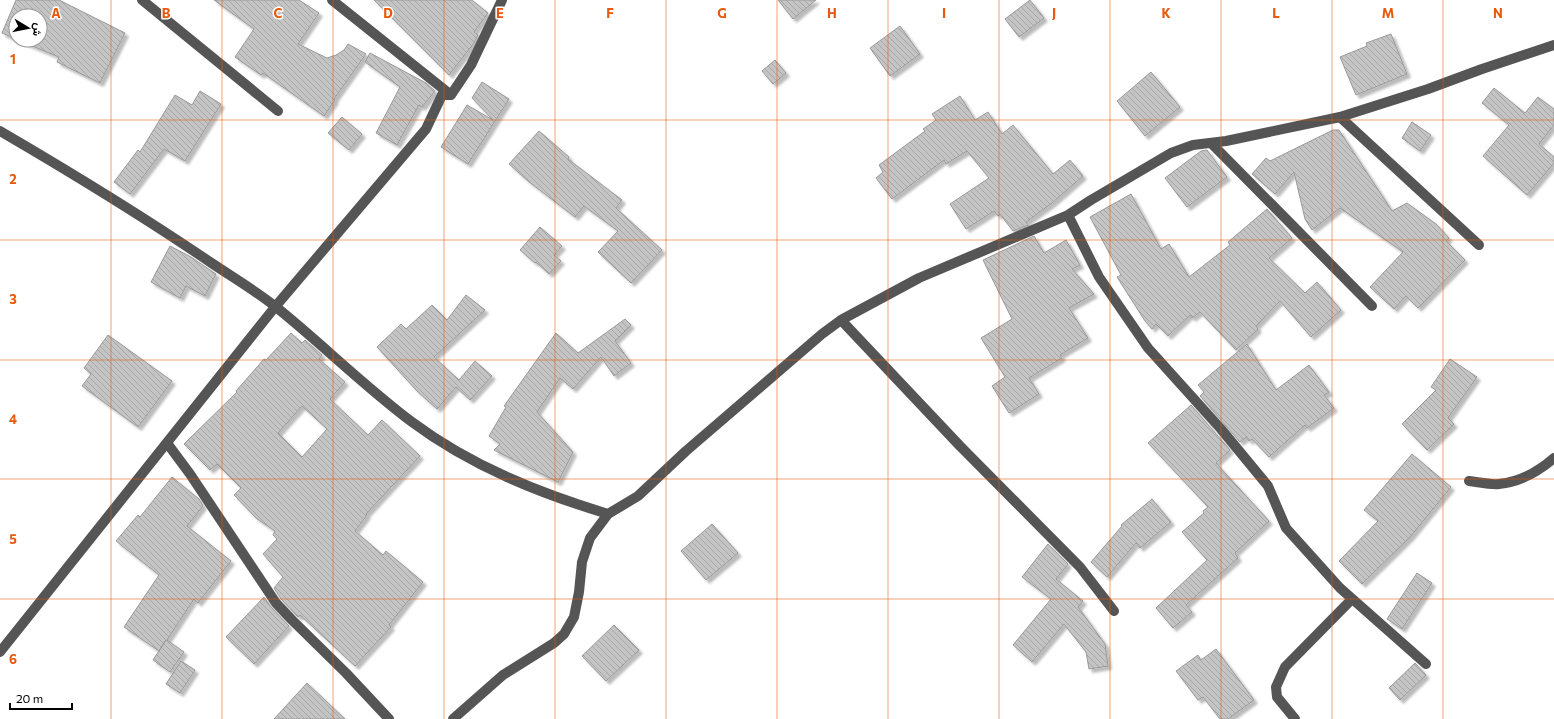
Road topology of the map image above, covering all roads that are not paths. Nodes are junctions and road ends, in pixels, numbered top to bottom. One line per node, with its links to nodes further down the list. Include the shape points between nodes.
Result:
1 (142, 0): 6 (street)
2 (332, 0): 5 (street)
3 (502, 0): 5 (street, via 471,65)
4 (1554, 45): 7 (street)
5 (451, 95): 13 (street, via 442,95 426,129)
6 (278, 111)
7 (1340, 117): 9 (street); 11 (street)
8 (0, 131): 13 (street, via 177,240)
9 (1211, 143): 10 (street, via 1193,145 1172,153); 12 (street)
10 (1068, 215): 14 (street, via 919,278); 19 (street, via 1099,277 1148,348 1268,486 1286,528)
11 (1479, 245)
12 (1372, 306)
13 (275, 307): 15 (street); 18 (street, via 413,423 448,445 486,467 527,486)
14 (841, 320): 18 (street, via 686,451 638,496); 20 (street, via 960,446 1080,567)
15 (167, 443): 21 (street); 23 (street, via 276,603)
16 (1554, 458): 17 (street, via 1543,468 1524,478 1499,484)
17 (1468, 481)
18 (608, 514): 24 (street, via 590,538 582,562 574,617 564,634 503,675)
19 (1352, 599): 22 (street); 25 (street, via 1285,667 1276,687 1277,697)
20 (1114, 611)
21 (0, 652)
22 (1426, 664)
23 (382, 717)
24 (453, 719)
25 (1295, 719)

